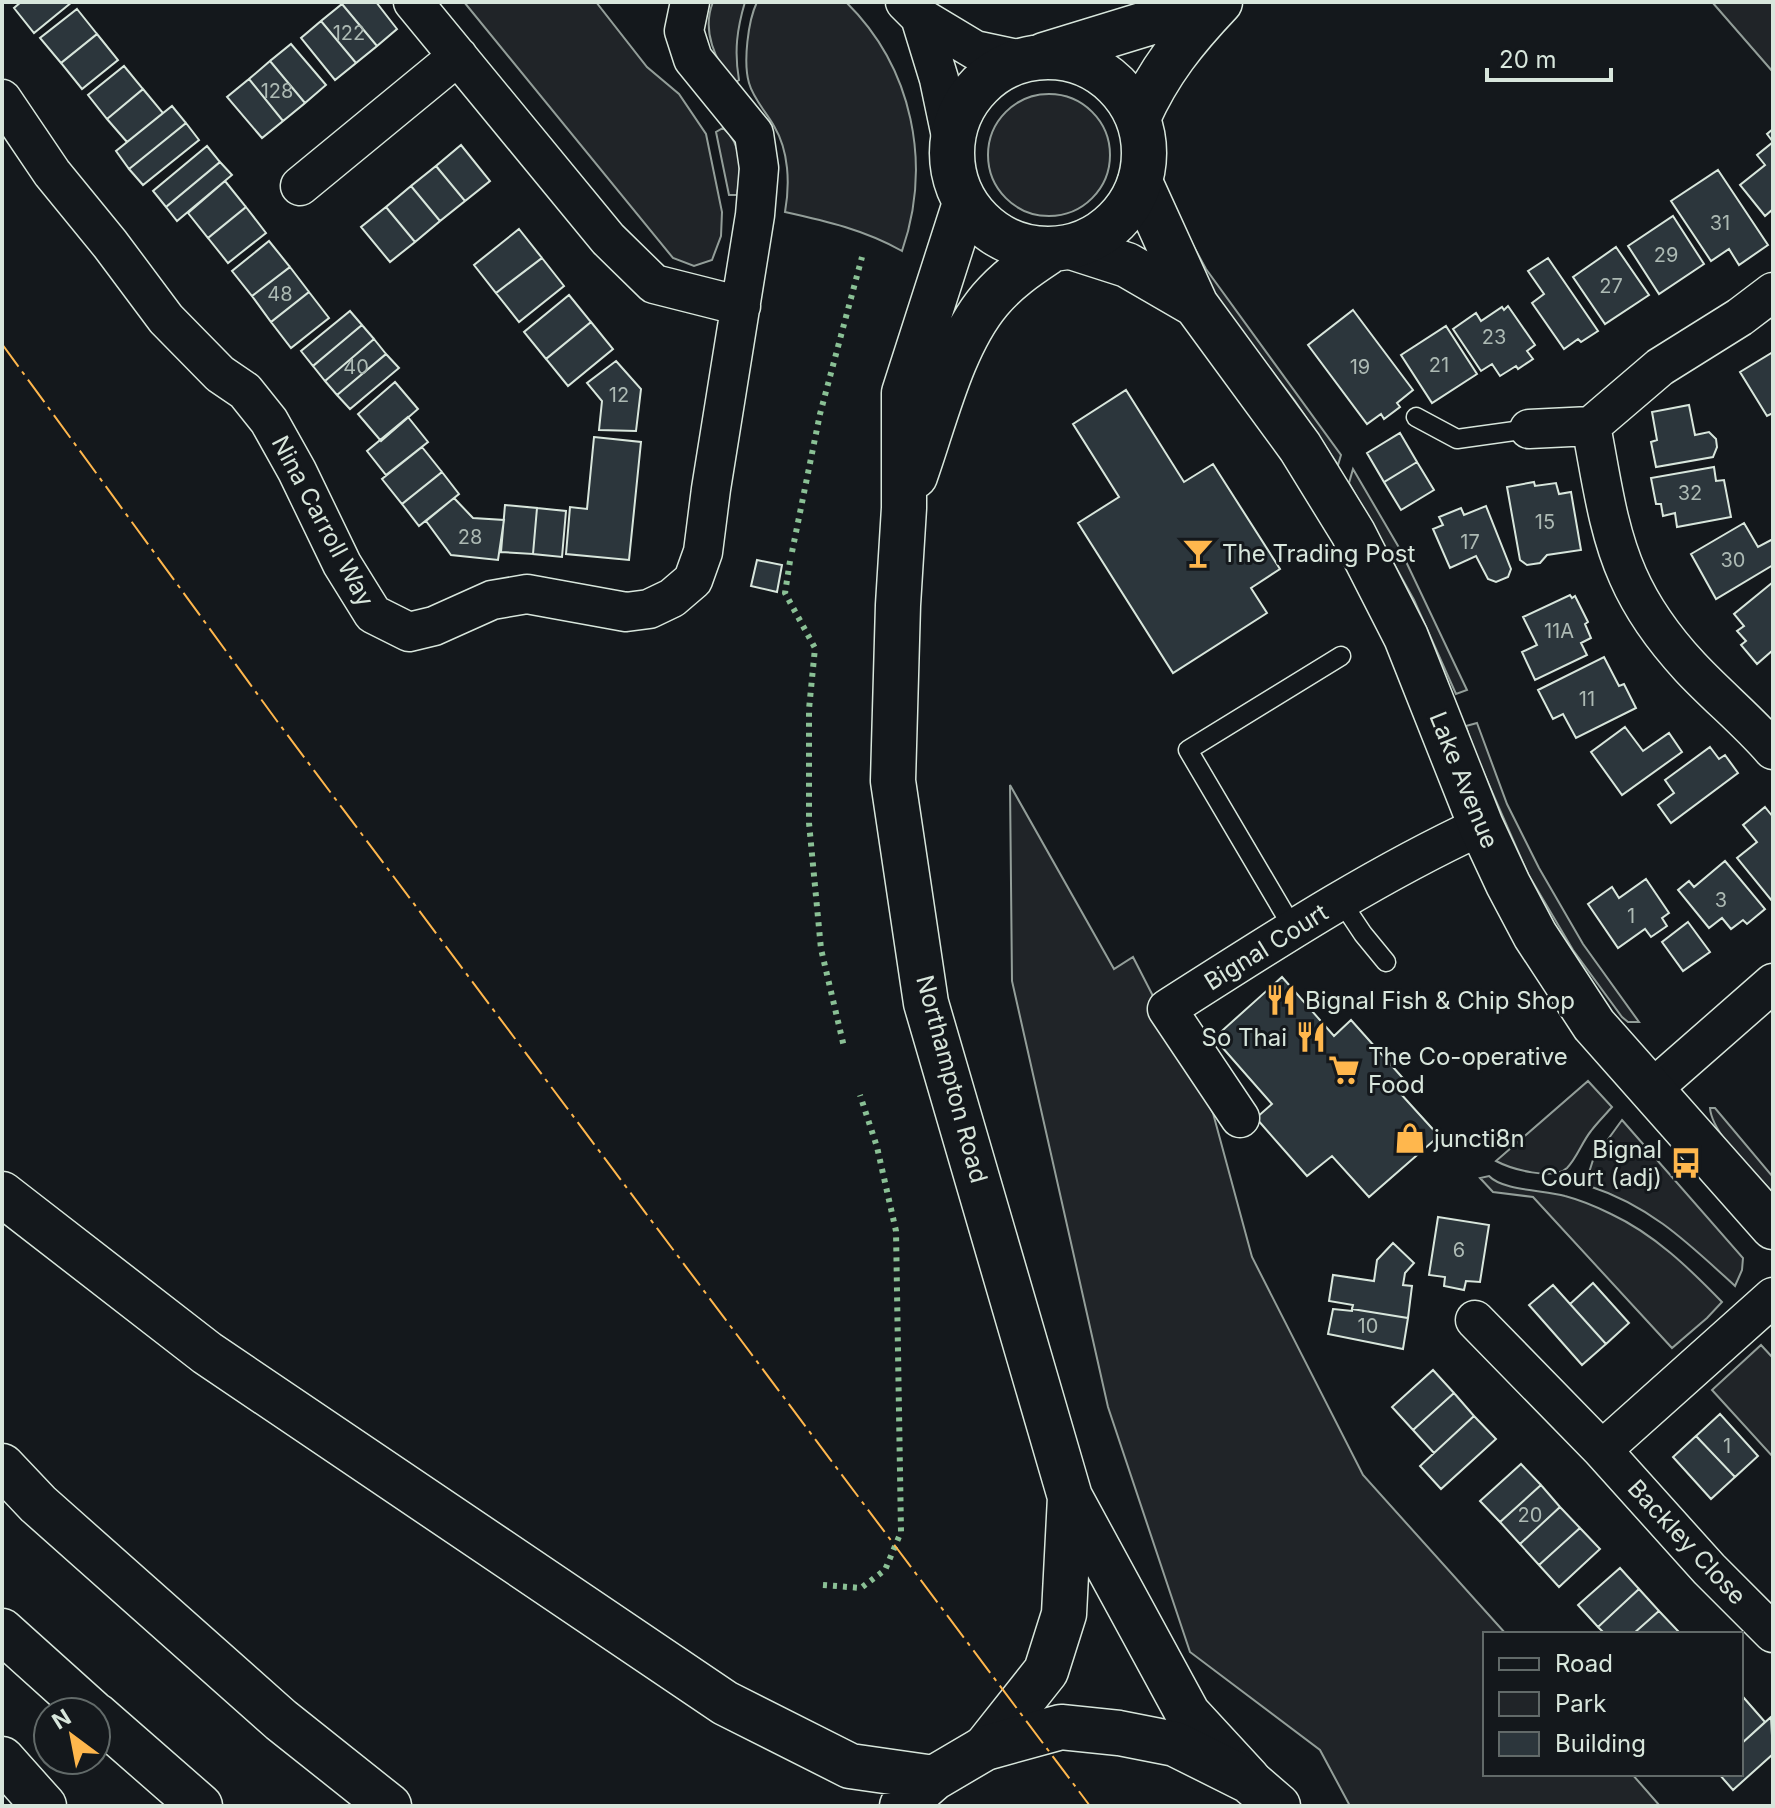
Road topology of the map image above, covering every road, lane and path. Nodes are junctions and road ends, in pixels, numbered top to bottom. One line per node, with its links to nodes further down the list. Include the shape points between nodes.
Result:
1 (413, 2): 5 (street)
2 (690, 2): 16 (street, Nina Carroll Way, via 684,31 693,59 754,134 759,168)
3 (1219, 2): 6 (main road); 8 (main road, via 1179,45)
4 (912, 9): 6 (street, via 975,50); 9 (street, via 939,79)
5 (458, 56): 11 (street); 16 (street, via 608,239 654,284)
6 (1030, 59): 8 (main road, via 1073,60 1100,72); 9 (main road, via 998,71 973,92)
7 (2, 99): 16 (street, Nina Carroll Way, via 52,173 166,319 220,374 245,391 269,421 373,614 409,632 492,600 527,594 626,612 649,609 693,580 703,552)
8 (1138, 118): 10 (main road, via 1145,154)
9 (952, 141): 12 (main road, via 953,173)
10 (1140, 182): 13 (main road, via 1126,209 1102,233); 15 (main road)
11 (300, 186)
12 (965, 203): 13 (main road, via 991,232 1021,246); 20 (main road, Northampton Road, via 904,393)
13 (1059, 250): 15 (main road, via 1127,265); 20 (main road, Northampton Road, via 1015,274 989,301 960,349)
14 (1773, 292): 18 (street, via 1660,367)
15 (1196, 305): 23 (main road, Lake Avenue, via 1300,447 1353,533 1406,637)
16 (741, 306)
17 (1416, 417): 19 (lane, via 1457,439)
18 (1591, 426): 19 (street); 22 (street, via 1608,516 1628,576 1690,667)
19 (1529, 429)
20 (904, 508): 36 (main road, Northampton Road, via 893,781 926,1003)
21 (1341, 656): 25 (lane, via 1188,750)
22 (1766, 728)
23 (1481, 826): 24 (street, Bignal Court); 28 (main road, Lake Avenue, via 1557,970 1594,1025)
24 (1341, 901): 25 (street, Bignal Court); 26 (lane)
25 (1293, 928): 29 (street, Bignal Court, via 1167,1009)
26 (1386, 962)
27 (1773, 983): 28 (street)
28 (1651, 1090): 31 (main road, Lake Avenue)
29 (1240, 1118)
30 (2, 1194): 43 (main road, via 207,1353 725,1703 850,1766)
31 (1773, 1227)
32 (1773, 1297): 34 (street)
33 (1475, 1320): 34 (street, Backley Close)
34 (1602, 1450): 38 (street, Backley Close)
35 (2, 1466): 47 (main road, via 281,1720)
36 (1070, 1497): 41 (main road, Northampton Road, via 1064,1614 1046,1671); 44 (main road, Northampton Road, via 1188,1714)
37 (2, 1631): 39 (main road)
38 (1773, 1633)
39 (74, 1696)
40 (112, 1730): 46 (main road)
41 (985, 1748): 43 (main road); 44 (main road, via 1061,1727 1119,1733 1175,1744)
42 (2, 1759): 45 (main road)
43 (918, 1792)
44 (1264, 1793)
45 (44, 1806)
46 (200, 1806)
47 (389, 1806)

